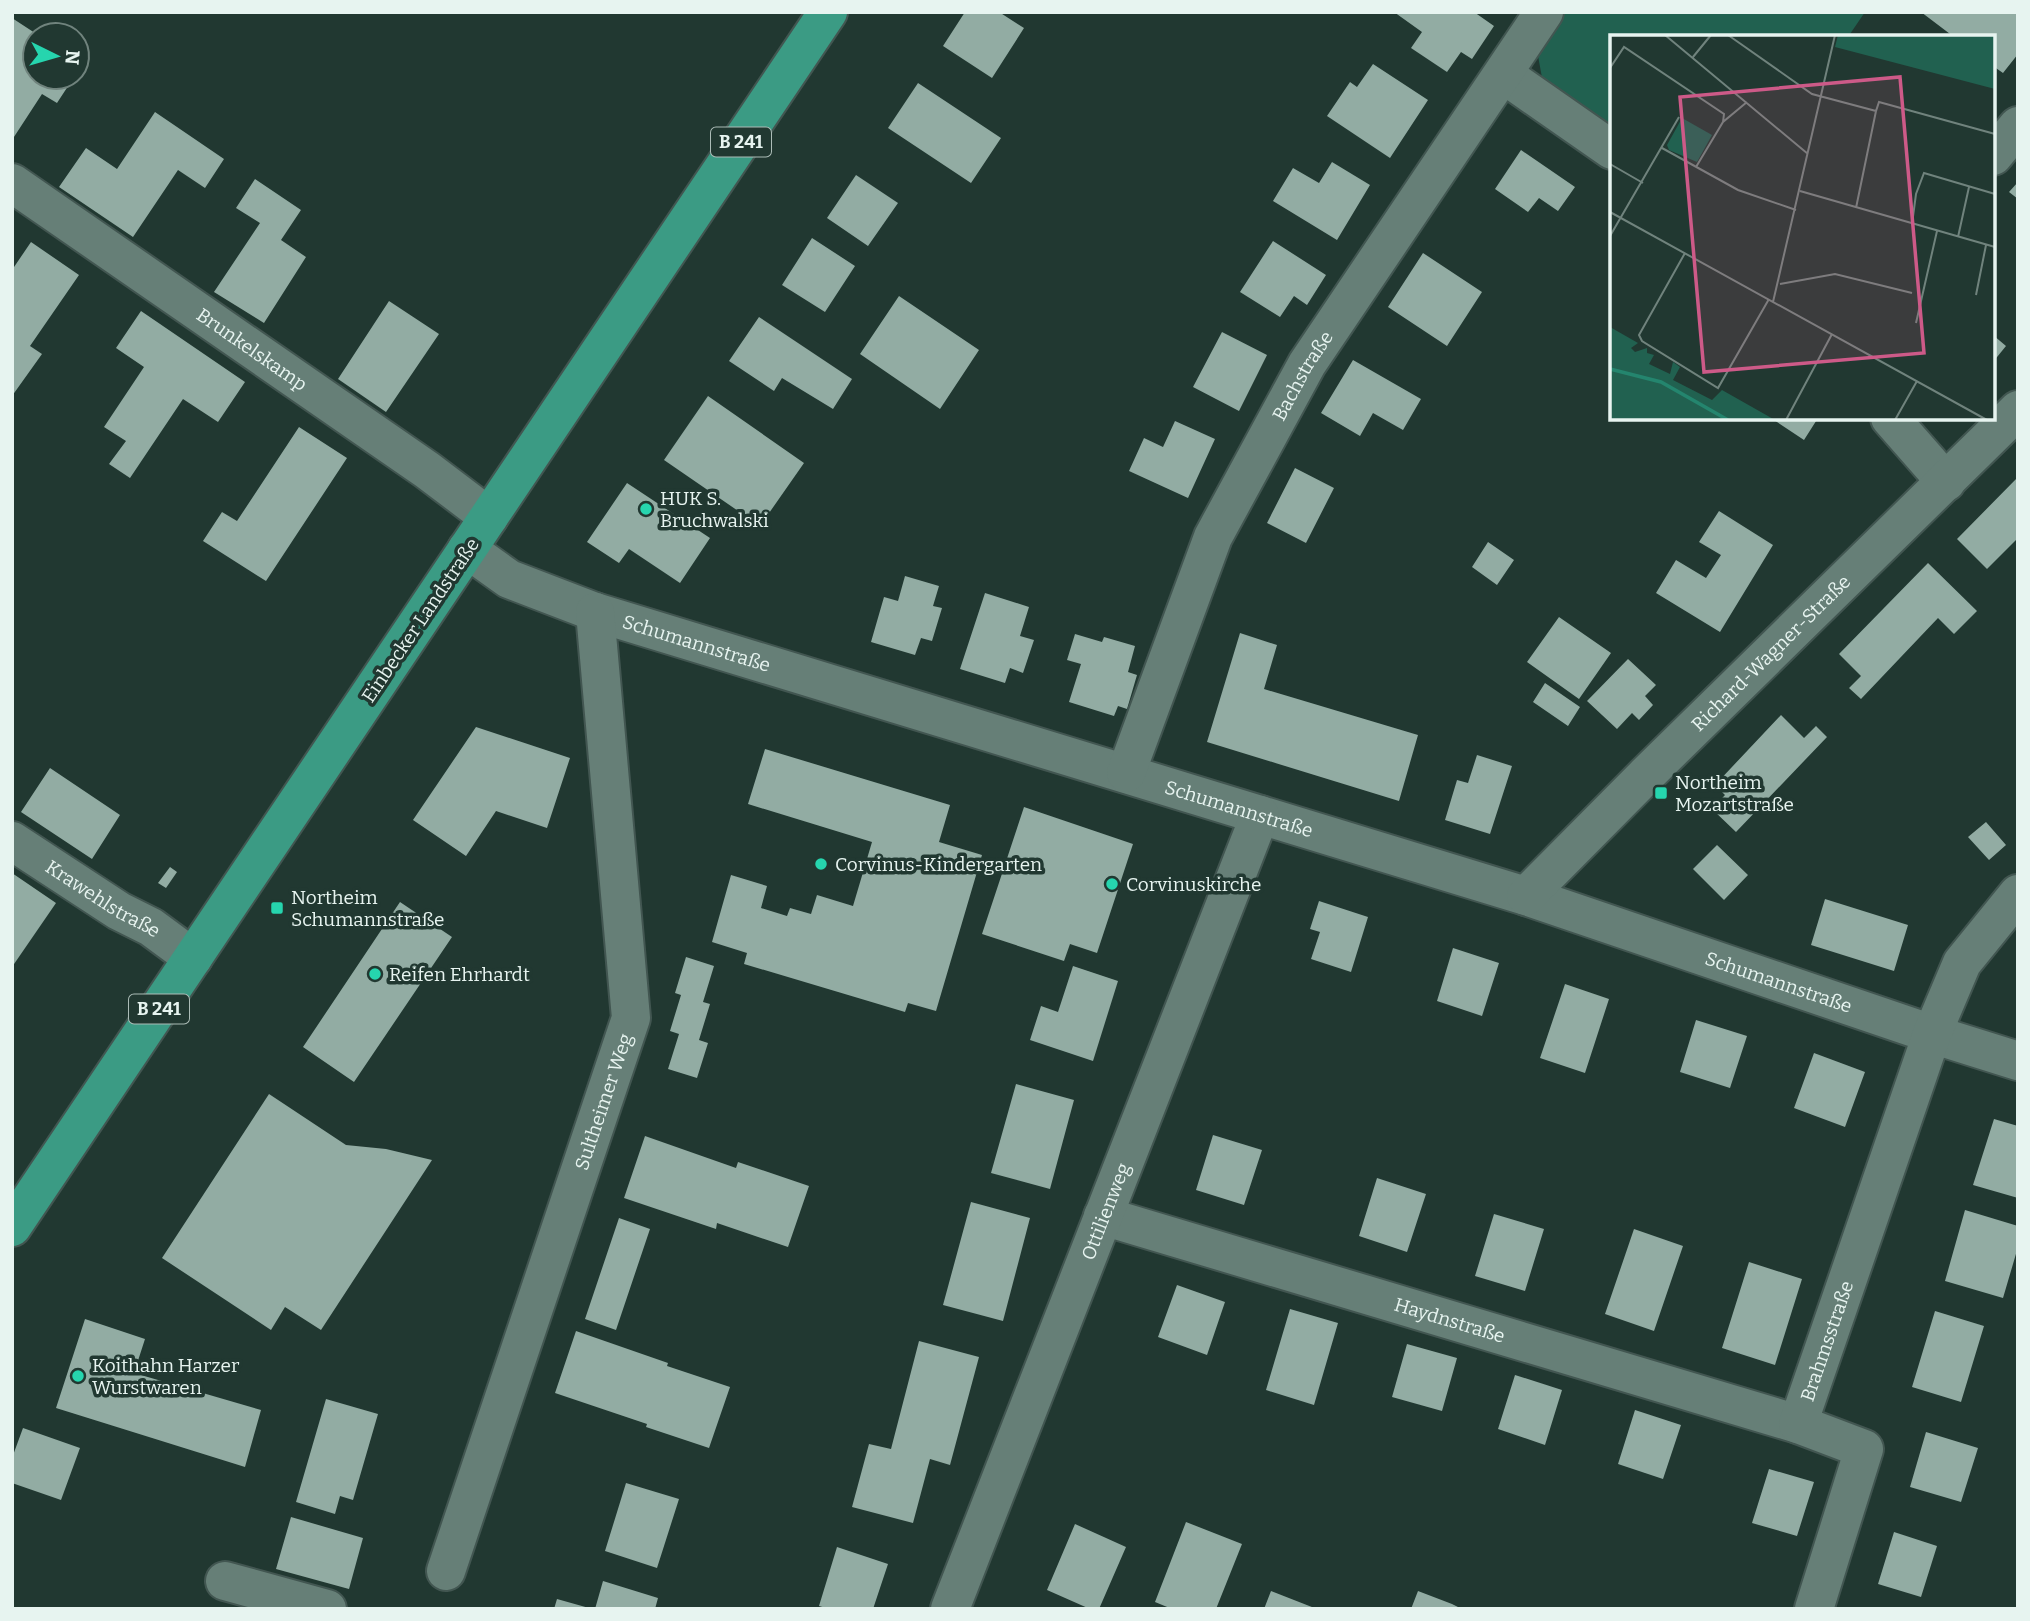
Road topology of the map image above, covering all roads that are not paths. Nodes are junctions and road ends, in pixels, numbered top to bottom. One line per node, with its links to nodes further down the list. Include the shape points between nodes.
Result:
1 (828, 12): 11 (main road, Einbecker Landstraße / B 241)
2 (1544, 12): 3 (street, Bachstraße)
3 (1503, 74): 5 (street); 14 (street, Bachstraße, via 1307,364 1213,537)
4 (2018, 126): 6 (street)
5 (1610, 149)
6 (1995, 154)
7 (12, 183): 11 (street, Brunkelskamp)
8 (2018, 410): 10 (street, Richard-Wagner-Straße)
9 (1892, 420): 10 (street)
10 (1946, 482): 18 (street, Richard-Wagner-Straße)
11 (489, 517): 12 (main road, Einbecker Landstraße / B 241)
12 (467, 549): 13 (street, Schumannstraße, via 509,579); 19 (main road, Einbecker Landstraße / B 241)
13 (595, 612): 14 (street, Schumannstraße); 25 (street, Sultheimer Weg, via 631,1018)
14 (1126, 773): 15 (street, Schumannstraße)
15 (1260, 815): 18 (street, Schumannstraße); 22 (street, Ottilienweg)
16 (12, 841): 19 (street, Krawehlstraße)
17 (2018, 894): 20 (street, Brahmsstraße, via 1962,963)
18 (1526, 896): 20 (street, Schumannstraße)
19 (193, 958): 23 (main road, Einbecker Landstraße / B 241)
20 (1932, 1034): 21 (street, Schumannstraße); 24 (street, Brahmsstraße)
21 (2018, 1061)
22 (1103, 1216): 24 (street, Haydnstraße); 28 (street, Ottilienweg)
23 (12, 1227)
24 (1798, 1424): 29 (street, Brahmsstraße, via 1864,1449)
25 (446, 1570)
26 (225, 1581): 27 (street)
27 (327, 1609)
28 (950, 1609)
29 (1814, 1609)

